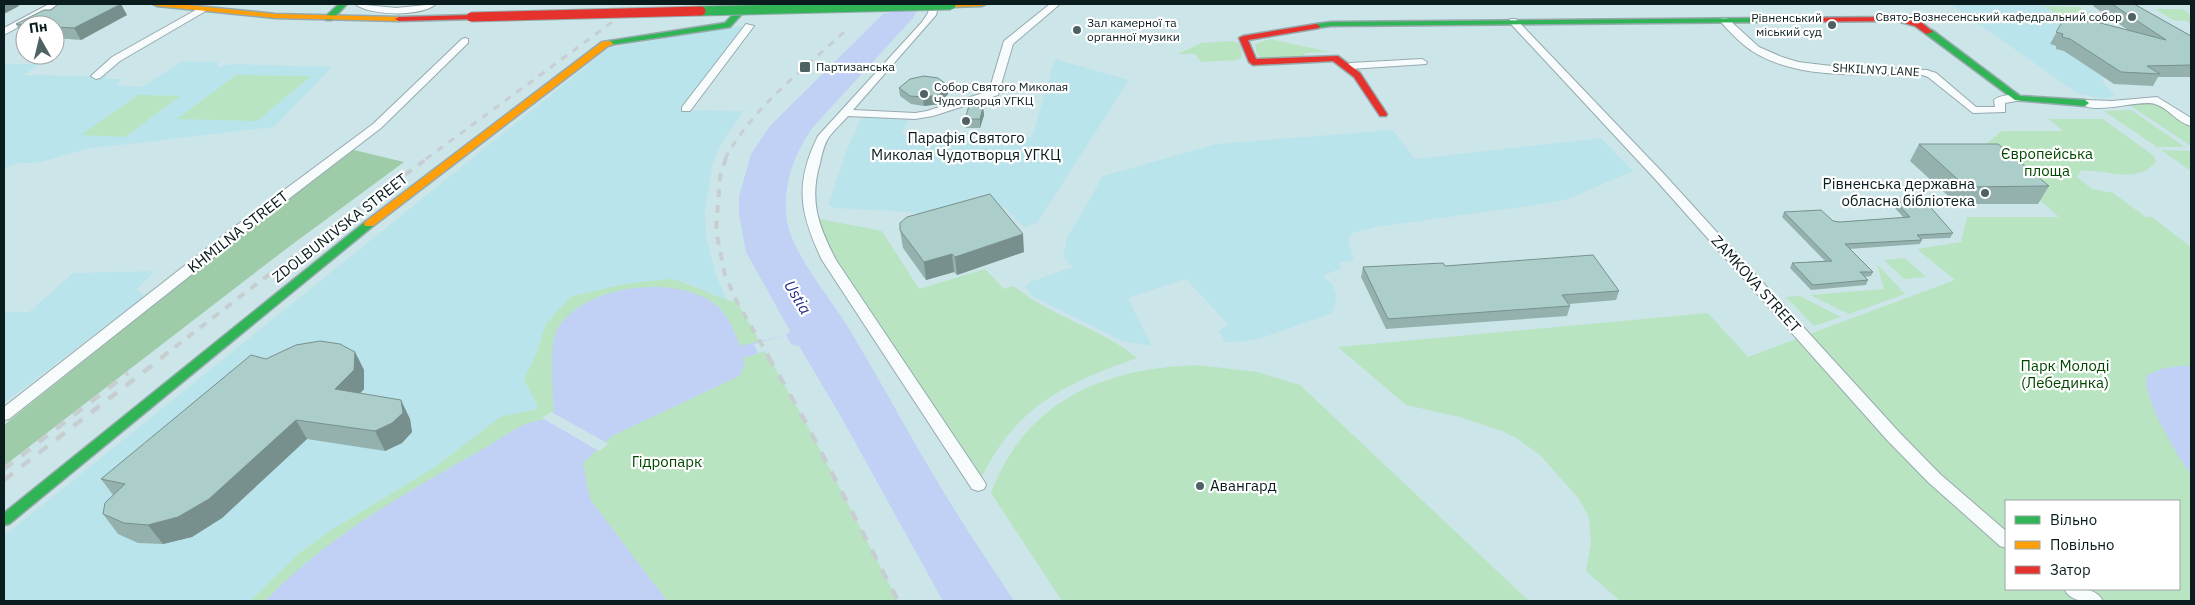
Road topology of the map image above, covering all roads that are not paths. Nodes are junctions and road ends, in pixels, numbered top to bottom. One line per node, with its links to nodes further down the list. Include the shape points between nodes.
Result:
1 (55, 4): 16 (street)
2 (157, 4): 11 (street)
3 (343, 4): 12 (street)
4 (360, 4): 5 (street, via 382,9 420,8)
5 (431, 4)
6 (746, 4): 29 (street, ZDOLBUNIVSKA STREET, via 728,25 605,44 323,259)
7 (934, 4): 24 (street, via 925,24)
8 (982, 4): 10 (street)
9 (1055, 4): 24 (street, via 1008,42 994,93 915,116)
10 (951, 5): 12 (street, bridge)
11 (201, 10): 12 (street); 20 (street, via 116,59)
12 (329, 18)
13 (1724, 20): 14 (street); 21 (street, via 1882,18 1918,24); 21 (street, SHKILNYJ LANE, via 1753,48 1791,63 1819,68 1923,72 1932,75 1973,110 2001,110 1999,100)
14 (1513, 21): 19 (street, via 1322,24 1243,38 1253,62 1335,58); 30 (street, ZAMKOVA STREET, via 1659,176 1893,436 1934,478)
15 (749, 26): 23 (street)
16 (4, 32)
17 (465, 41): 27 (street, KHMILNA STREET, via 377,126)
18 (1422, 62): 19 (street)
19 (1350, 66): 25 (street)
20 (96, 76)
21 (2018, 98): 22 (street)
22 (2085, 102): 26 (street, via 2112,104 2157,100)
23 (686, 109)
24 (845, 113): 28 (street, via 824,136 813,160 808,183 810,217 829,260)
25 (1383, 114)
26 (2191, 123)
27 (4, 415)
28 (978, 485)
29 (4, 520)
30 (2005, 540)
31 (2074, 590): 32 (street)
32 (2094, 601)

